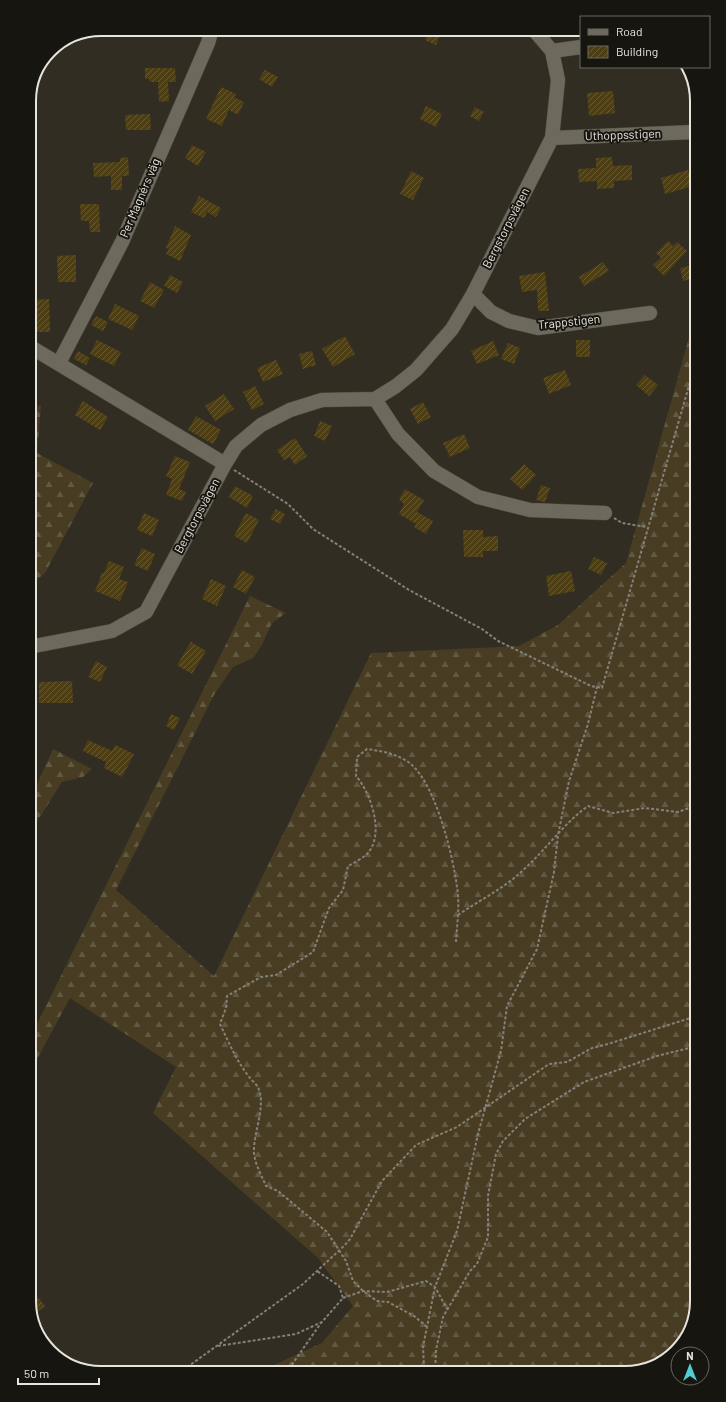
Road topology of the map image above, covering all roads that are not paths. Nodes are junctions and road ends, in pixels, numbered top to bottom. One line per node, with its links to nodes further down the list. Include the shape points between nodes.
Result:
1 (210, 36): 10 (street, Per Magnérs väg, via 122,242)
2 (539, 36): 4 (street, Bergstorpsvägen)
3 (580, 47): 4 (street)
4 (552, 51): 6 (street, Bergstorpsvägen, via 558,80)
5 (690, 132): 6 (street, Uthoppsstigen)
6 (552, 138): 7 (street, Bergstorpsvägen)
7 (473, 294): 8 (street, Trappstigen, via 491,312 509,321 538,328); 11 (street, Bergstorpsvägen, via 452,329 416,370)
8 (650, 312)
9 (36, 350): 10 (street)
10 (59, 363): 12 (street)
11 (375, 399): 12 (street, Bergtorpsvägen, via 322,400 290,410 261,425 236,446); 13 (street, via 398,434 434,471 478,498 530,510)
12 (225, 464): 14 (street, Bergtorpsvägen, via 146,612 112,631)
13 (605, 513)
14 (36, 646)

